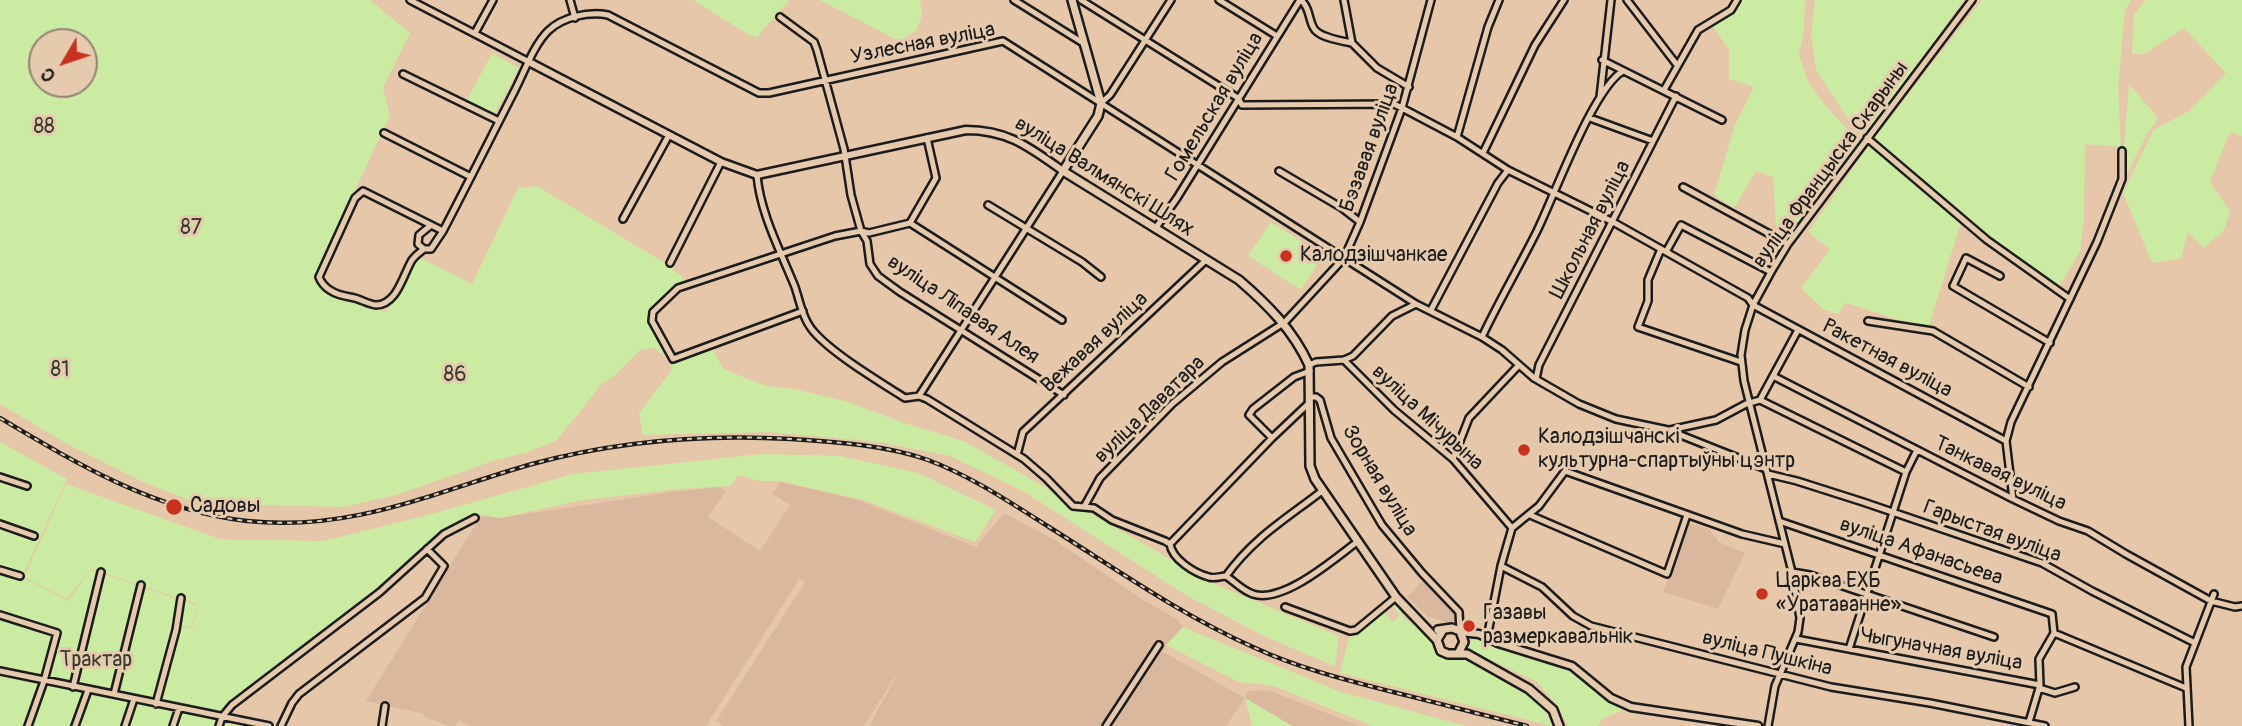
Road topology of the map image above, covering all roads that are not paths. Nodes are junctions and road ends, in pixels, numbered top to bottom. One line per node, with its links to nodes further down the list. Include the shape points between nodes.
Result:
1 (410, 0): 18 (street)
2 (493, 0): 21 (street)
3 (570, 0): 20 (street)
4 (1014, 0): 24 (street)
5 (1072, 0): 24 (main road)
6 (1081, 0): 23 (street)
7 (1171, 0): 23 (street)
8 (1219, 0): 22 (street)
9 (1300, 0): 22 (street, Гомельская вуліца); 25 (street, via 1318,33)
10 (1344, 0): 25 (street)
11 (1431, 0): 32 (street, Бэзавая вуліца)
12 (1499, 0): 46 (street)
13 (1564, 0): 51 (street, via 1535,45)
14 (1611, 0): 26 (street)
15 (1627, 0): 28 (street)
16 (1737, 0): 28 (street, via 1731,10 1698,30)
17 (1972, 0): 48 (street, вуліца Францыска Скарыны)
18 (424, 3): 21 (street)
19 (780, 17): 31 (street, вуліца Ліпавая Алея, via 814,42)
20 (575, 18): 27 (street, Узлесная вуліца, via 550,29); 31 (street, Узлесная вуліца, via 608,15 759,93)
21 (475, 33): 27 (street)
22 (1277, 36): 35 (street, Гомельская вуліца)
23 (1144, 41): 35 (street); 37 (street)
24 (1083, 43): 37 (main road)
25 (1352, 43): 32 (street, via 1377,68)
26 (1602, 60): 29 (street); 36 (street)
27 (529, 62): 43 (street, Узлесная вуліца); 45 (street)
28 (1677, 65): 33 (street)
29 (1623, 71): 33 (street); 36 (street)
30 (403, 74): 43 (street)
31 (826, 81): 37 (street, Узлесная вуліца, via 1003,41); 52 (street, вуліца Ліпавая Алея)
32 (1409, 87): 40 (street, Бэзавая вуліца)
33 (1664, 90): 34 (street)
34 (1676, 96): 42 (street); 49 (street, Школьная вуліца)
35 (1238, 98): 38 (street, Гомельская вуліца); 39 (street)
36 (1599, 100): 41 (street)
37 (1101, 103): 54 (street, Узлесная вуліца); 56 (main road, via 1098,116)
38 (1233, 106): 39 (street); 54 (street, Гомельская вуліца)
39 (1242, 106): 40 (street, via 1394,104)
40 (1402, 108): 46 (street, Ракетная вуліца); 64 (street, Бэзавая вуліца)
41 (1590, 118): 49 (street); 61 (street)
42 (1722, 120)
43 (499, 121): 59 (street, Узлесная вуліца)
44 (384, 133): 59 (street)
45 (669, 135): 53 (street); 63 (street)
46 (1457, 137): 51 (street, Ракетная вуліца)
47 (927, 138): 52 (street, вуліца Валмянскі Шлях); 56 (street, вуліца Валмянскі Шлях, via 966,130 1003,134); 66 (street, via 936,178)
48 (1867, 138): 72 (street, вуліца Францыска Скарыны); 83 (street, via 1987,240)
49 (1654, 141): 65 (street, Школьная вуліца)
50 (2122, 150): 83 (street, via 2122,179)
51 (1483, 153): 55 (street, Ракетная вуліца)
52 (845, 156): 58 (street, вуліца Валмянскі Шлях); 71 (street, вуліца Ліпавая Алея)
53 (722, 162): 58 (street); 78 (street)
54 (1197, 164): 69 (street, Гомельская вуліца); 76 (street, Узлесная вуліца)
55 (1508, 170): 61 (street, Ракетная вуліца); 86 (street)
56 (1063, 171): 68 (street); 69 (main road, вуліца Валмянскі Шлях)
57 (1279, 171): 64 (street)
58 (757, 175): 75 (street, via 757,187)
59 (471, 177): 70 (street, Узлесная вуліца)
60 (1683, 187): 72 (street)
61 (1552, 193): 65 (street, Ракетная вуліца); 93 (street)
62 (988, 205): 68 (street)
63 (623, 219)
64 (1360, 222): 76 (street, Бэзавая вуліца)
65 (1613, 222): 74 (street, Ракетная вуліца); 98 (street, Школьная вуліца)
66 (910, 223): 71 (street); 82 (street)
67 (430, 226): 70 (street); 73 (street, via 419,235 418,244); 73 (street, via 363,191 355,198 319,277 330,291 371,305 383,304)
68 (1026, 228): 81 (street); 82 (street)
69 (1155, 229): 77 (main road, вуліца Валмянскі Шлях)
70 (443, 231): 73 (street, Узлесная вуліца, via 431,249)
71 (861, 231): 75 (street); 91 (street, вуліца Ліпавая Алея, via 878,276)
72 (1788, 244): 79 (street, вуліца Францыска Скарыны)
73 (424, 249)
74 (1663, 251): 79 (street, via 1681,225); 85 (street, Ракетная вуліца); 96 (street, via 1648,280 1648,301 1638,327)
75 (781, 253): 87 (street); 87 (street, via 678,288 653,312 652,321 673,359)
76 (1344, 258): 84 (street, Узлесная вуліца); 90 (street, Бэзавая вуліца)
77 (1206, 260): 90 (main road, вуліца Валмянскі Шлях, via 1258,295); 104 (street, Вежавая вуліца)
78 (670, 263)
79 (1770, 272): 85 (street, вуліца Францыска Скарыны)
80 (2000, 276): 94 (street, via 1966,258 1953,286)
81 (1101, 277)
82 (995, 278): 88 (street); 91 (street)
83 (2070, 299): 94 (street)
84 (1416, 304): 86 (street, Узлесная вуліца); 95 (street, via 1392,316)
85 (1753, 305): 92 (street, Ракетная вуліца); 96 (street, вуліца Францыска Скарыны)
86 (1431, 310): 93 (street, Узлесная вуліца)
87 (803, 311): 105 (street, via 816,334 859,368 905,398)
88 (1062, 320)
89 (1868, 321): 103 (street, via 1933,331)
90 (1283, 323): 99 (main road, вуліца Валмянскі Шлях); 121 (street, вуліца Даватара, via 1222,362 1172,404 1100,478)
91 (961, 329): 104 (street, вуліца Ліпавая Алея); 105 (street)
92 (1798, 330): 101 (street); 111 (street, Ракетная вуліца)
93 (1482, 337): 97 (street, Узлесная вуліца)
94 (2050, 343): 103 (street)
95 (1344, 360): 99 (street, вуліца Мічурына, via 1316,362); 114 (street, вуліца Мічурына)
96 (1741, 362): 108 (street, вуліца Францыска Скарыны)
97 (1519, 365): 100 (street, Узлесная вуліца); 114 (street, via 1469,418)
98 (1539, 365): 100 (street); 102 (street, Школьная вуліца)
99 (1309, 368): 106 (main road); 110 (street, via 1249,415)
100 (1525, 370): 102 (street, Узлесная вуліца)
101 (1774, 377): 107 (street); 112 (street, Танкавая вуліца)
102 (1536, 379): 109 (street, Узлесная вуліца, via 1616,419)
103 (2029, 387): 111 (street)
104 (1064, 395): 113 (street, Вежавая вуліца, via 1023,432)
105 (919, 396): 113 (street)
106 (1310, 400): 110 (street); 119 (main road, via 1310,466); 150 (street, Зорная вуліца, via 1320,400 1331,438 1386,531 1459,612)
107 (1760, 400): 108 (street); 116 (street)
108 (1749, 403): 109 (street, via 1709,422); 115 (street, вуліца Францыска Скарыны)
109 (1668, 430): 115 (street, Гарыстая вуліца)
110 (1272, 438): 131 (street)
111 (2006, 441): 120 (street)
112 (1917, 450): 116 (street); 120 (street, Танкавая вуліца)
113 (1017, 455): 121 (street, via 1069,504)
114 (1453, 459): 128 (street, вуліца Мічурына)
115 (1767, 472): 122 (street, Гарыстая вуліца); 126 (street, вуліца Францыска Скарыны)
116 (1906, 472): 122 (street)
117 (0, 477): 118 (street)
118 (27, 486)
119 (1322, 491): 130 (main road); 140 (street, via 1256,539)
120 (2013, 499): 146 (street, Танкавая вуліца, via 2088,531)
121 (1084, 507): 131 (street)
122 (1892, 513): 134 (street); 161 (street, Гарыстая вуліца, via 2042,563)
123 (1530, 515): 124 (street, via 1564,471); 124 (street, via 1667,574); 128 (street)
124 (1687, 515): 132 (street)
125 (475, 518): 133 (street)
126 (1779, 521): 132 (street, вуліца Францыска Скарыны); 134 (street, вуліца Афанасьева)
127 (0, 524): 129 (street)
128 (1512, 528): 135 (street)
129 (34, 536)
130 (1357, 542): 140 (street, via 1293,586 1263,596 1250,593); 144 (main road)
131 (1171, 544): 140 (street, via 1171,552 1186,565 1210,578)
132 (1785, 544): 138 (street, вуліца Францыска Скарыны)
133 (427, 549): 178 (street); 186 (street, via 444,566 425,598 299,694)
134 (1879, 554): 142 (street); 155 (street, вуліца Афанасьева, via 2052,614)
135 (1501, 566): 158 (street); 166 (street, вуліца Пушкіна, via 1542,587 1591,626)
136 (0, 570): 139 (street)
137 (101, 572): 168 (street)
138 (1792, 572): 142 (street); 159 (street, вуліца Францыска Скарыны, via 1800,618)
139 (20, 576)
140 (1226, 576)
141 (141, 585): 173 (street)
142 (1867, 593): 157 (street); 164 (street)
143 (2214, 594): 146 (street)
144 (1396, 597): 148 (street, via 1350,631); 151 (main road)
145 (181, 598): 175 (street)
146 (2211, 601): 147 (street); 161 (street)
147 (2242, 606)
148 (1285, 607)
149 (0, 615): 167 (street, via 57,633)
150 (1460, 620): 152 (street); 154 (street)
151 (1427, 628): 153 (main road); 160 (main road)
152 (1452, 628): 153 (main road); 154 (main road)
153 (1443, 631): 160 (main road)
154 (1461, 632): 156 (street); 163 (main road)
155 (2054, 633): 169 (street, via 2039,659); 171 (street)
156 (1471, 635): 158 (street); 163 (street)
157 (1994, 637)
158 (1487, 638): 190 (street, via 1562,662 1631,707)
159 (1796, 639): 164 (street, Чыгуначная вуліца); 166 (street, вуліца Францыска Скарыны)
160 (1437, 640): 163 (main road, via 1444,653)
161 (2195, 643): 171 (street, via 2186,667)
162 (1159, 645): 188 (street)
163 (1463, 648): 189 (main road, via 1538,695 1553,710)
164 (1849, 649): 169 (street, Чыгуначная вуліца)
165 (0, 671): 167 (street)
166 (1779, 674): 179 (street, вуліца Пушкіна); 191 (street, вуліца Францыска Скарыны)
167 (44, 681): 168 (street); 180 (street)
168 (73, 687): 172 (street)
169 (2039, 687): 170 (street, Чыгуначная вуліца, via 2055,693); 179 (street)
170 (2075, 687)
171 (2186, 688): 193 (street)
172 (88, 690): 173 (street); 181 (street)
173 (114, 694): 174 (street)
174 (134, 699): 175 (street); 182 (street)
175 (156, 704): 177 (street)
176 (385, 706): 187 (street)
177 (179, 708): 178 (street); 183 (street)
178 (222, 717): 184 (street); 185 (street)
179 (2029, 722): 192 (street, вуліца Пушкіна)
180 (28, 726)
181 (75, 726)
182 (125, 726)
183 (173, 726)
184 (219, 726)
185 (269, 726)
186 (281, 726)
187 (382, 726)
188 (1106, 726)
189 (1559, 726)
190 (1758, 726)
191 (1768, 726)
192 (2045, 726)
193 (2189, 726)

